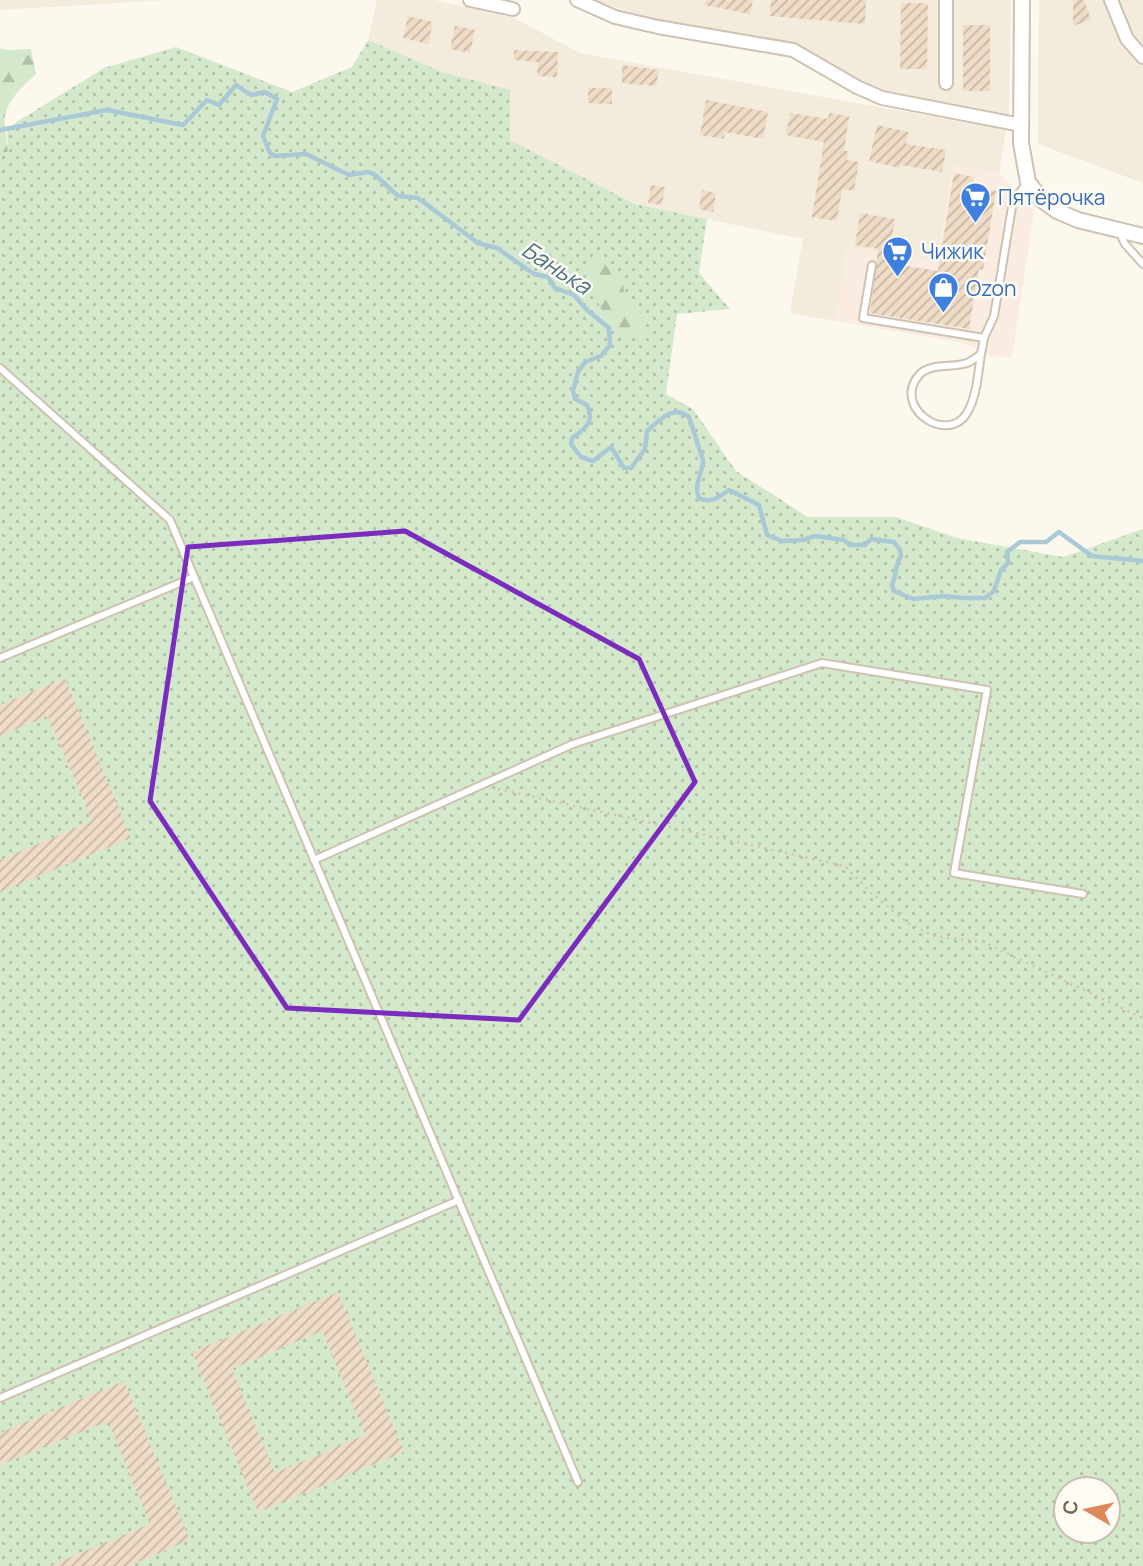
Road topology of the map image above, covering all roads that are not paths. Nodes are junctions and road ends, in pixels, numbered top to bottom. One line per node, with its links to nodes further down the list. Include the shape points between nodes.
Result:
1 (470, 0): 6 (street)
2 (577, 0): 9 (street, via 615,17 657,27 793,50 882,98)
3 (946, 0): 8 (street)
4 (1022, 0): 9 (street)
5 (1111, 0): 7 (street, via 1127,39)
6 (513, 9)
7 (1143, 57)
8 (946, 83)
9 (1021, 125): 10 (street)
10 (1028, 182): 11 (street, via 1057,211); 15 (lane, via 1013,201 994,316)
11 (1119, 231): 12 (street); 13 (lane)
12 (1143, 236)
13 (1143, 264)
14 (872, 265): 15 (lane, via 863,318)
15 (984, 338): 16 (lane)
16 (981, 354): 16 (lane, via 969,363 921,372 912,394 918,414 946,425 967,414)
17 (0, 368): 18 (lane, via 170,520)
18 (194, 576): 19 (lane); 20 (lane)
19 (0, 658)
20 (314, 860): 21 (lane, via 573,744 822,663 987,690 954,873); 22 (lane)
21 (1083, 894)
22 (458, 1200): 23 (lane); 24 (lane)
23 (0, 1398)
24 (578, 1482)

